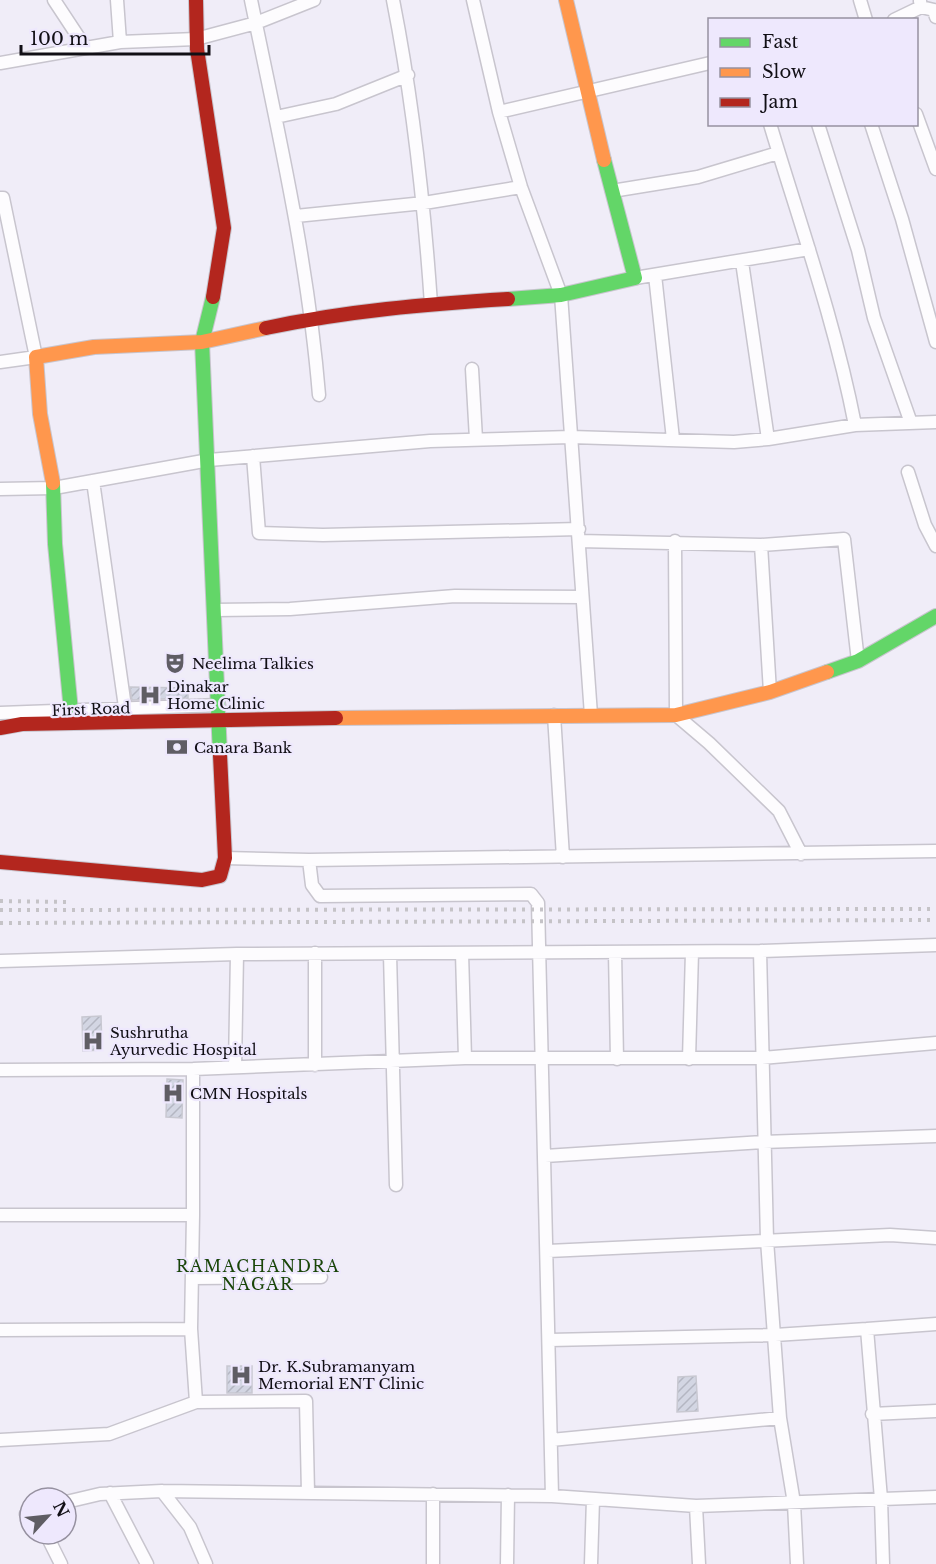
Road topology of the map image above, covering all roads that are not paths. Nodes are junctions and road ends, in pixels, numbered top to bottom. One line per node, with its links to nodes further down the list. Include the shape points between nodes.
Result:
1 (54, 0): 17 (street)
2 (117, 0): 16 (street)
3 (196, 0): 15 (street)
4 (251, 0): 14 (street)
5 (314, 0): 14 (street)
6 (393, 0): 20 (street)
7 (473, 0): 22 (street)
8 (566, 0): 21 (street)
9 (860, 0): 12 (street)
10 (920, 4): 11 (street); 13 (street)
11 (935, 12)
12 (865, 18)
13 (897, 18)
14 (256, 23): 15 (street); 23 (street)
15 (196, 39): 16 (street); 42 (street, via 224,228 216,286)
16 (120, 42): 17 (street)
17 (85, 47): 18 (street)
18 (0, 63)
19 (708, 63): 21 (street)
20 (408, 75): 23 (street, via 336,104); 33 (street)
21 (586, 91): 22 (street); 31 (street)
22 (499, 112): 30 (street)
23 (276, 117): 34 (street)
24 (918, 120): 29 (street)
25 (771, 126): 28 (street)
26 (819, 126): 49 (street, via 858,250 874,318)
27 (872, 126): 43 (street)
28 (778, 153): 31 (street, via 698,177); 35 (street)
29 (936, 169)
30 (520, 187): 33 (street); 39 (street)
31 (612, 191): 38 (street)
32 (0, 198): 44 (street)
33 (424, 203): 34 (street); 40 (street)
34 (296, 216): 41 (street)
35 (809, 249): 36 (street); 50 (street)
36 (742, 262): 37 (street); 54 (street)
37 (655, 275): 38 (street); 53 (street)
38 (635, 278): 39 (street)
39 (561, 295): 40 (street); 51 (street)
40 (431, 304): 41 (street)
41 (313, 318): 42 (street); 47 (street)
42 (202, 342): 44 (street, via 94,346); 56 (street)
43 (936, 342)
44 (36, 357): 45 (street); 59 (street, via 40,414)
45 (0, 362)
46 (472, 369): 52 (street)
47 (319, 395)
48 (936, 422): 49 (street)
49 (911, 423): 50 (street)
50 (855, 424): 54 (street)
51 (571, 437): 52 (street); 53 (street); 61 (street)
52 (476, 439): 55 (street)
53 (674, 439): 54 (street)
54 (768, 439)
55 (253, 456): 56 (street); 61 (street, via 259,533)
56 (208, 460): 58 (street); 66 (street)
57 (908, 472): 64 (street)
58 (93, 481): 59 (street); 70 (street)
59 (54, 488): 60 (street); 71 (street, via 55,544)
60 (0, 489)
61 (579, 535): 62 (street); 65 (street)
62 (675, 541): 63 (street); 76 (street)
63 (761, 544): 68 (street, via 844,539); 69 (street)
64 (936, 546)
65 (582, 597): 66 (street, via 456,596 290,609); 75 (street)
66 (214, 610): 72 (street)
67 (936, 616): 68 (street)
68 (858, 661): 69 (street)
69 (770, 692): 76 (street)
70 (125, 707): 71 (street, First Road); 72 (street, First Road)
71 (71, 711): 73 (street, First Road)
72 (220, 712): 74 (street); 77 (street, via 189,721 56,722); 81 (street)
73 (0, 713)
74 (554, 715): 75 (street); 80 (street)
75 (591, 715): 76 (street)
76 (676, 715): 79 (street, via 779,811)
77 (0, 728)
78 (936, 851): 79 (street)
79 (801, 854): 80 (street)
80 (563, 857): 82 (street)
81 (225, 858): 82 (street); 83 (street, via 220,876 202,880)
82 (309, 860): 85 (street, via 312,885 320,896 531,894 538,903)
83 (0, 862)
84 (936, 945): 86 (street)
85 (540, 951): 87 (street); 90 (street); 96 (street)
86 (760, 951): 88 (street); 97 (street)
87 (615, 952): 88 (street); 98 (street)
88 (692, 952): 99 (street)
89 (315, 953): 91 (street); 92 (street); 101 (street)
90 (462, 953): 92 (street); 95 (street)
91 (237, 954): 93 (street); 102 (street)
92 (390, 954): 100 (street)
93 (0, 961)
94 (936, 1043): 97 (street)
95 (465, 1058): 96 (street); 100 (street)
96 (543, 1058): 98 (street); 107 (street)
97 (761, 1058): 99 (street); 106 (street)
98 (617, 1059): 99 (street)
99 (689, 1059)
100 (392, 1062): 101 (street); 108 (street)
101 (315, 1065): 102 (street)
102 (235, 1067): 103 (street)
103 (193, 1069): 104 (street); 110 (street)
104 (0, 1070)
105 (936, 1136): 106 (street)
106 (763, 1142): 107 (street); 112 (street)
107 (546, 1156): 113 (street)
108 (396, 1185)
109 (0, 1215): 110 (street)
110 (193, 1215): 115 (street)
111 (936, 1238): 112 (street, via 890,1235)
112 (767, 1240): 113 (street); 120 (street)
113 (548, 1251): 121 (street)
114 (321, 1277): 115 (street)
115 (192, 1278): 118 (street)
116 (936, 1324): 119 (street)
117 (0, 1329): 118 (street)
118 (191, 1329): 122 (street)
119 (867, 1329): 120 (street); 124 (street)
120 (775, 1335): 121 (street); 125 (street)
121 (550, 1340): 127 (street)
122 (196, 1402): 126 (street, via 109,1434); 130 (street, via 306,1401)
123 (936, 1411): 124 (street)
124 (872, 1414): 136 (street)
125 (780, 1418): 127 (street); 138 (street)
126 (0, 1440)
127 (551, 1440): 133 (street)
128 (162, 1491): 129 (street); 130 (street); 143 (street, via 190,1527)
129 (110, 1493): 137 (street); 142 (street)
130 (308, 1493): 131 (street)
131 (433, 1494): 132 (street); 144 (street)
132 (508, 1495): 133 (street); 145 (street)
133 (552, 1496): 135 (street)
134 (936, 1497): 136 (street)
135 (593, 1499): 139 (street); 146 (street)
136 (881, 1499): 138 (street); 149 (street)
137 (78, 1500)
138 (794, 1503): 139 (street); 148 (street)
139 (696, 1506): 147 (street)
140 (52, 1546): 141 (street)
141 (61, 1564)
142 (147, 1564)
143 (206, 1564)
144 (433, 1564)
145 (507, 1564)
146 (591, 1564)
147 (699, 1564)
148 (797, 1564)
149 (883, 1564)

